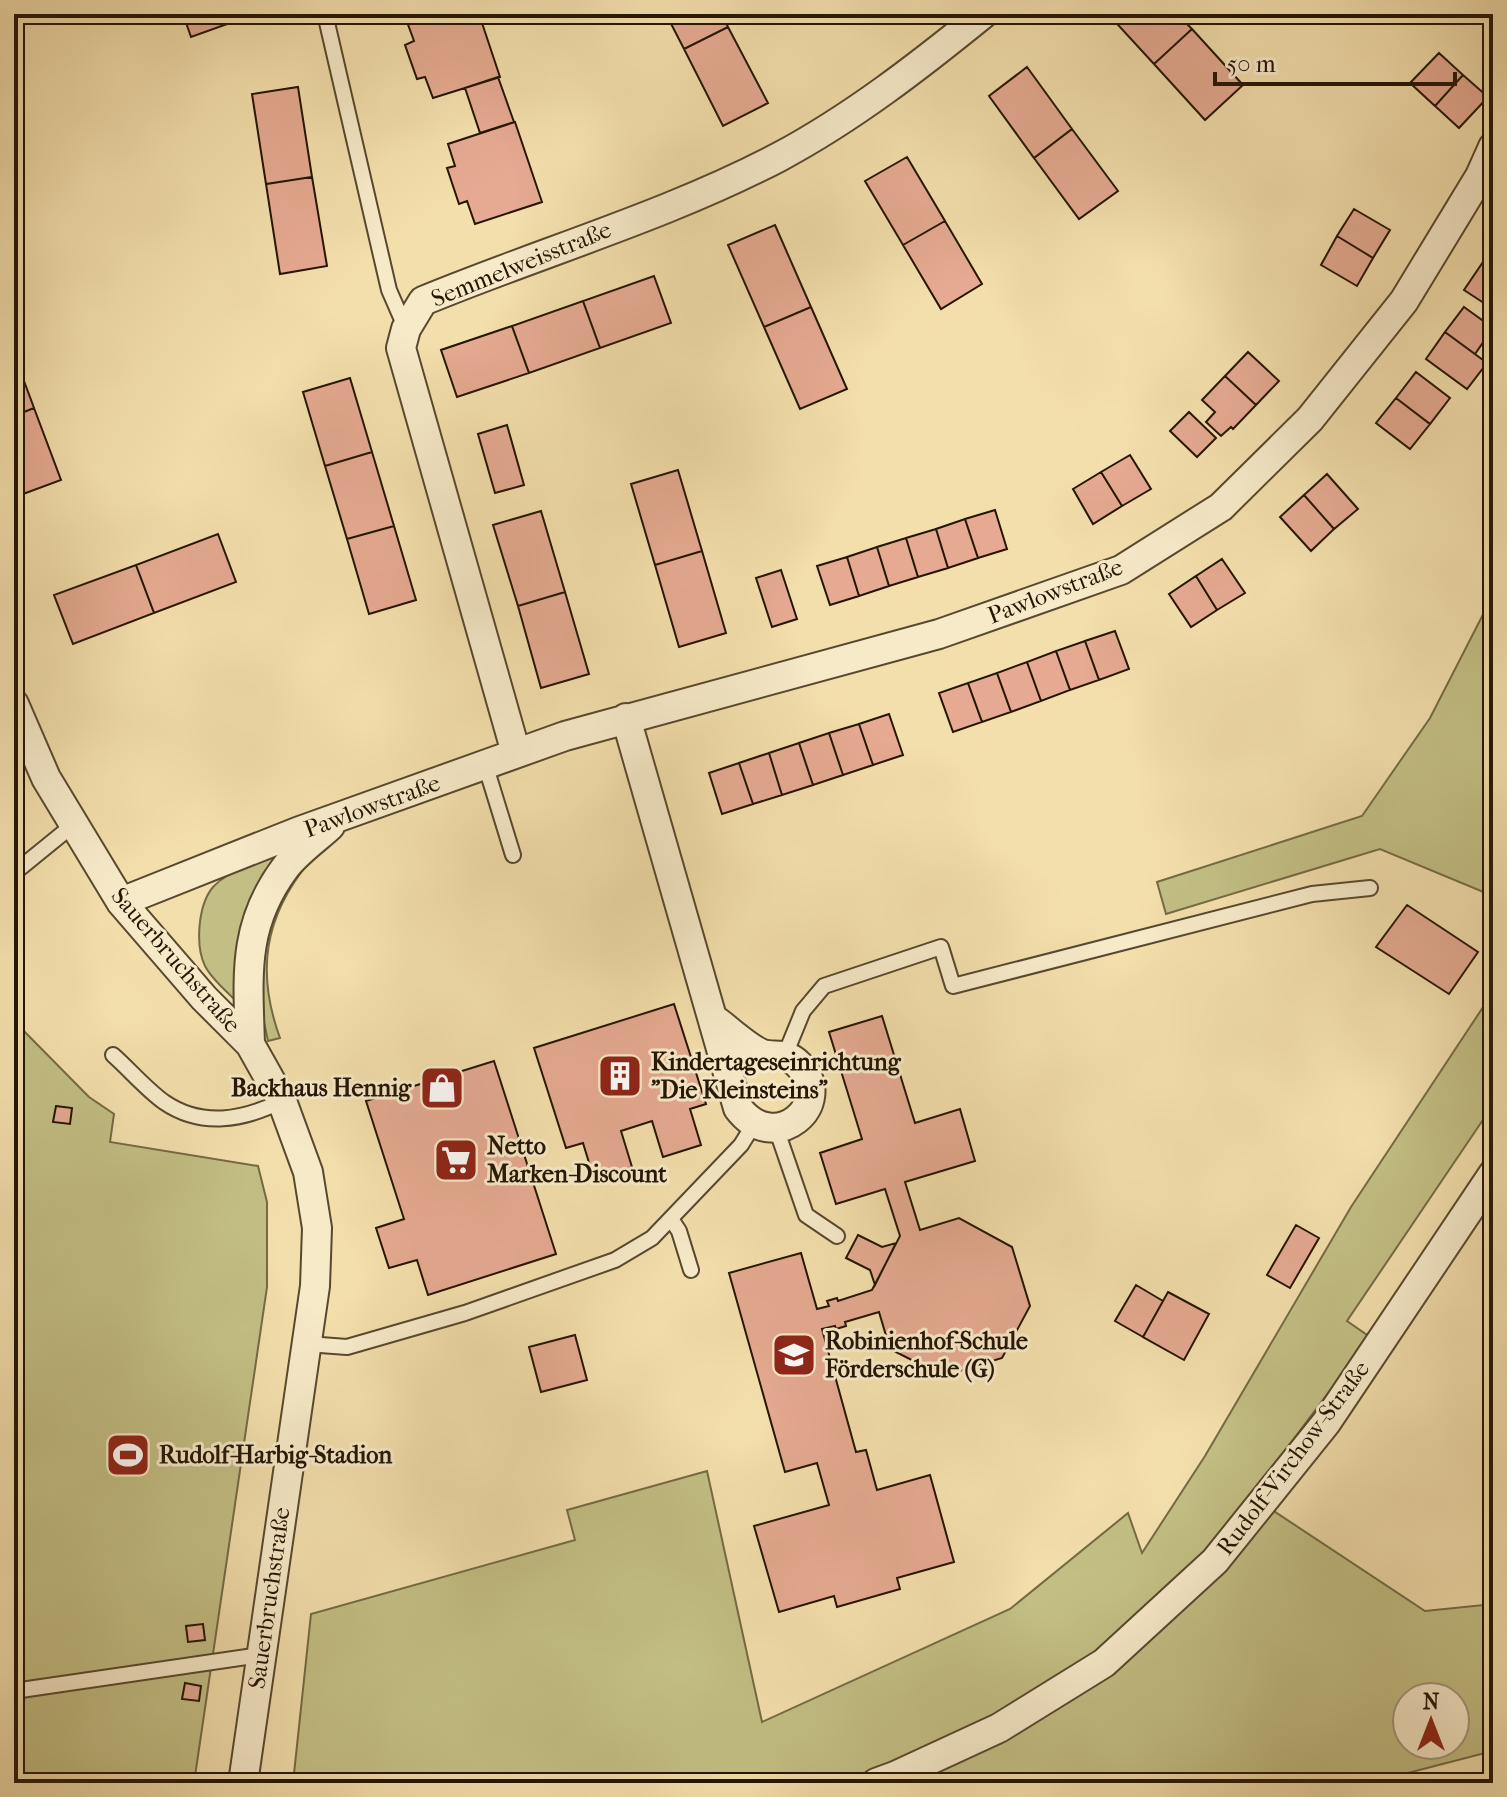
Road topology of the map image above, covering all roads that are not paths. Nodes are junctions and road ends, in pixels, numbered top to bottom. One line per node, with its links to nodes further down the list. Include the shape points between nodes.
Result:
1 (325, 14): 4 (lane, via 389,290)
2 (983, 14): 4 (street, Semmelweisstraße, via 870,100 779,156 693,196 423,301)
3 (1493, 147): 6 (street, Pawlowstraße, via 1404,301 1310,419 1221,507 1121,570 1009,610 939,634)
4 (406, 329): 7 (street, Semmelweisstraße, via 401,348)
5 (14, 704): 10 (street, Sauerbruchstraße)
6 (626, 718): 7 (street, Pawlowstraße); 15 (street)
7 (516, 753): 8 (street, Pawlowstraße)
8 (485, 764): 9 (street, Pawlowstraße); 11 (lane)
9 (339, 819): 14 (street, Pawlowstraße); 16 (street, Sauerbruchstraße, via 287,865 261,906 248,957)
10 (73, 825): 12 (lane); 14 (street, Sauerbruchstraße)
11 (513, 855)
12 (14, 873)
13 (1370, 888): 18 (lane, via 1312,894 953,986 941,947 824,986 803,1011)
14 (121, 902): 16 (street, Sauerbruchstraße)
15 (715, 1020): 18 (street, via 763,1055); 20 (street, via 738,1108)
16 (250, 1044): 19 (street, Sauerbruchstraße)
17 (113, 1055): 19 (lane, via 163,1101 190,1116 224,1119 255,1114)
18 (785, 1055): 20 (street, via 803,1068 810,1090 805,1111 797,1120)
19 (282, 1101): 25 (street, Sauerbruchstraße, via 308,1172 317,1228)
20 (765, 1126): 22 (lane); 23 (lane, via 806,1215)
21 (1493, 1174): 29 (street, Rudolf-Virchow-Straße, via 1326,1423 1215,1561 1104,1663 999,1728)
22 (671, 1219): 24 (lane); 25 (lane, via 652,1238 615,1260 492,1304 347,1347)
23 (837, 1236)
24 (691, 1270)
25 (307, 1344): 26 (street, Sauerbruchstraße)
26 (260, 1655): 27 (lane); 28 (street, Sauerbruchstraße)
27 (14, 1691)
28 (243, 1783)
29 (876, 1783)

